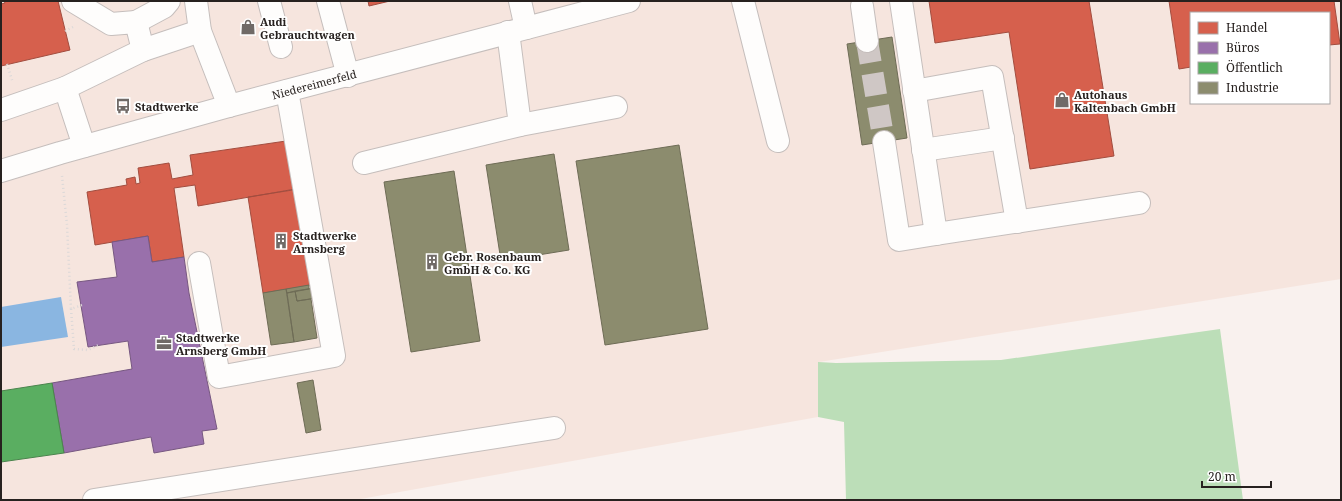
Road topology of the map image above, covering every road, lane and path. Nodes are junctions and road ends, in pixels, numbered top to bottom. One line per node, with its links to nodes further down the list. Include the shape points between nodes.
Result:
1 (74, 1): 11 (street, via 111,24)
2 (169, 1): 11 (street, via 164,7)
3 (196, 1): 13 (street)
4 (269, 1): 15 (street)
5 (328, 1): 17 (street)
6 (520, 1): 12 (street)
7 (628, 1): 12 (street, Niedereimerfeld)
8 (743, 1): 26 (street)
9 (901, 1): 20 (street)
10 (862, 6): 14 (street)
11 (136, 22): 16 (street)
12 (517, 30): 17 (street, Niedereimerfeld); 24 (street)
13 (200, 31): 16 (street); 21 (street)
14 (867, 41)
15 (281, 48)
16 (143, 50): 18 (street)
17 (348, 76): 19 (street, Niedereimerfeld)
18 (65, 88): 23 (street); 28 (street)
19 (287, 91): 21 (street, Niedereimerfeld); 36 (street, via 334,356 219,377)
20 (914, 91): 25 (street, via 992,77); 29 (street)
21 (228, 106): 28 (street, Niedereimerfeld)
22 (616, 107): 24 (street)
23 (1, 110)
24 (520, 125): 31 (street)
25 (1002, 138): 29 (street); 34 (street)
26 (778, 141)
27 (884, 142): 35 (street, via 899,240)
28 (84, 146): 30 (street, Niedereimerfeld)
29 (923, 150): 35 (street)
30 (60, 153): 32 (street, Niedereimerfeld); 38 (path)
31 (364, 163)
32 (1, 171)
33 (1139, 204): 34 (street)
34 (1017, 222): 35 (street)
35 (936, 234)
36 (199, 263)
37 (82, 305): 38 (path)
38 (71, 309): 39 (path, via 74,349 88,350)
39 (99, 345)
40 (554, 428): 41 (street)
41 (94, 500)

